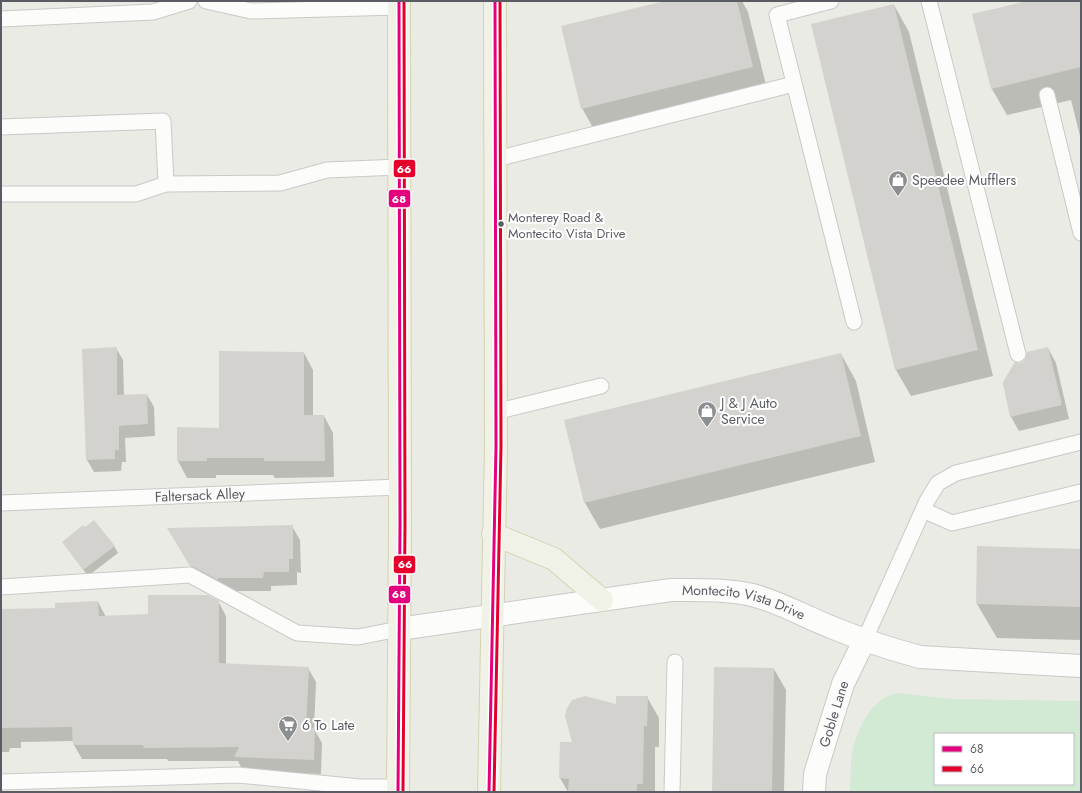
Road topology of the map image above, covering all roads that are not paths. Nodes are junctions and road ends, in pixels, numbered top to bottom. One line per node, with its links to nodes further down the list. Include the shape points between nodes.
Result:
1 (189, 1): 7 (lane, via 153,12)
2 (206, 1): 6 (lane, via 251,11)
3 (495, 1): 11 (main road)
4 (831, 1): 8 (lane, via 776,15)
5 (929, 1): 17 (lane)
6 (399, 4): 12 (main road)
7 (1, 19)
8 (794, 84): 11 (lane); 16 (lane)
9 (1046, 96): 15 (lane)
10 (1, 127): 13 (lane, via 163,121)
11 (496, 159): 19 (main road)
12 (399, 167): 13 (lane, via 326,170 280,183); 21 (main road)
13 (166, 184): 14 (lane, via 136,194)
14 (1, 194)
15 (1081, 233)
16 (854, 322)
17 (1018, 354)
18 (601, 386): 19 (lane)
19 (495, 412): 25 (main road)
20 (1081, 442): 24 (lane, via 956,473 938,483)
21 (399, 487): 23 (lane, Faltersack Alley); 29 (main road)
22 (1081, 492): 24 (lane, via 952,523)
23 (1, 504)
24 (923, 510): 30 (lane)
25 (494, 534): 27 (main road, via 554,559); 28 (main road)
26 (1, 586): 29 (lane, via 190,575 297,633 358,637)
27 (602, 600): 28 (street, Montecito Vista Drive); 30 (street, Montecito Vista Drive, via 670,590 726,591 781,605)
28 (491, 616): 29 (street, Montecito Vista Drive); 35 (main road)
29 (399, 629): 34 (main road)
30 (864, 639): 32 (street, Montecito Vista Drive, via 920,657); 37 (street, Goble Lane, via 842,684 815,774)
31 (675, 662): 36 (lane)
32 (1081, 666)
33 (1, 782): 34 (lane, via 238,775)
34 (398, 790)
35 (489, 792)
36 (672, 792)
37 (814, 792)

